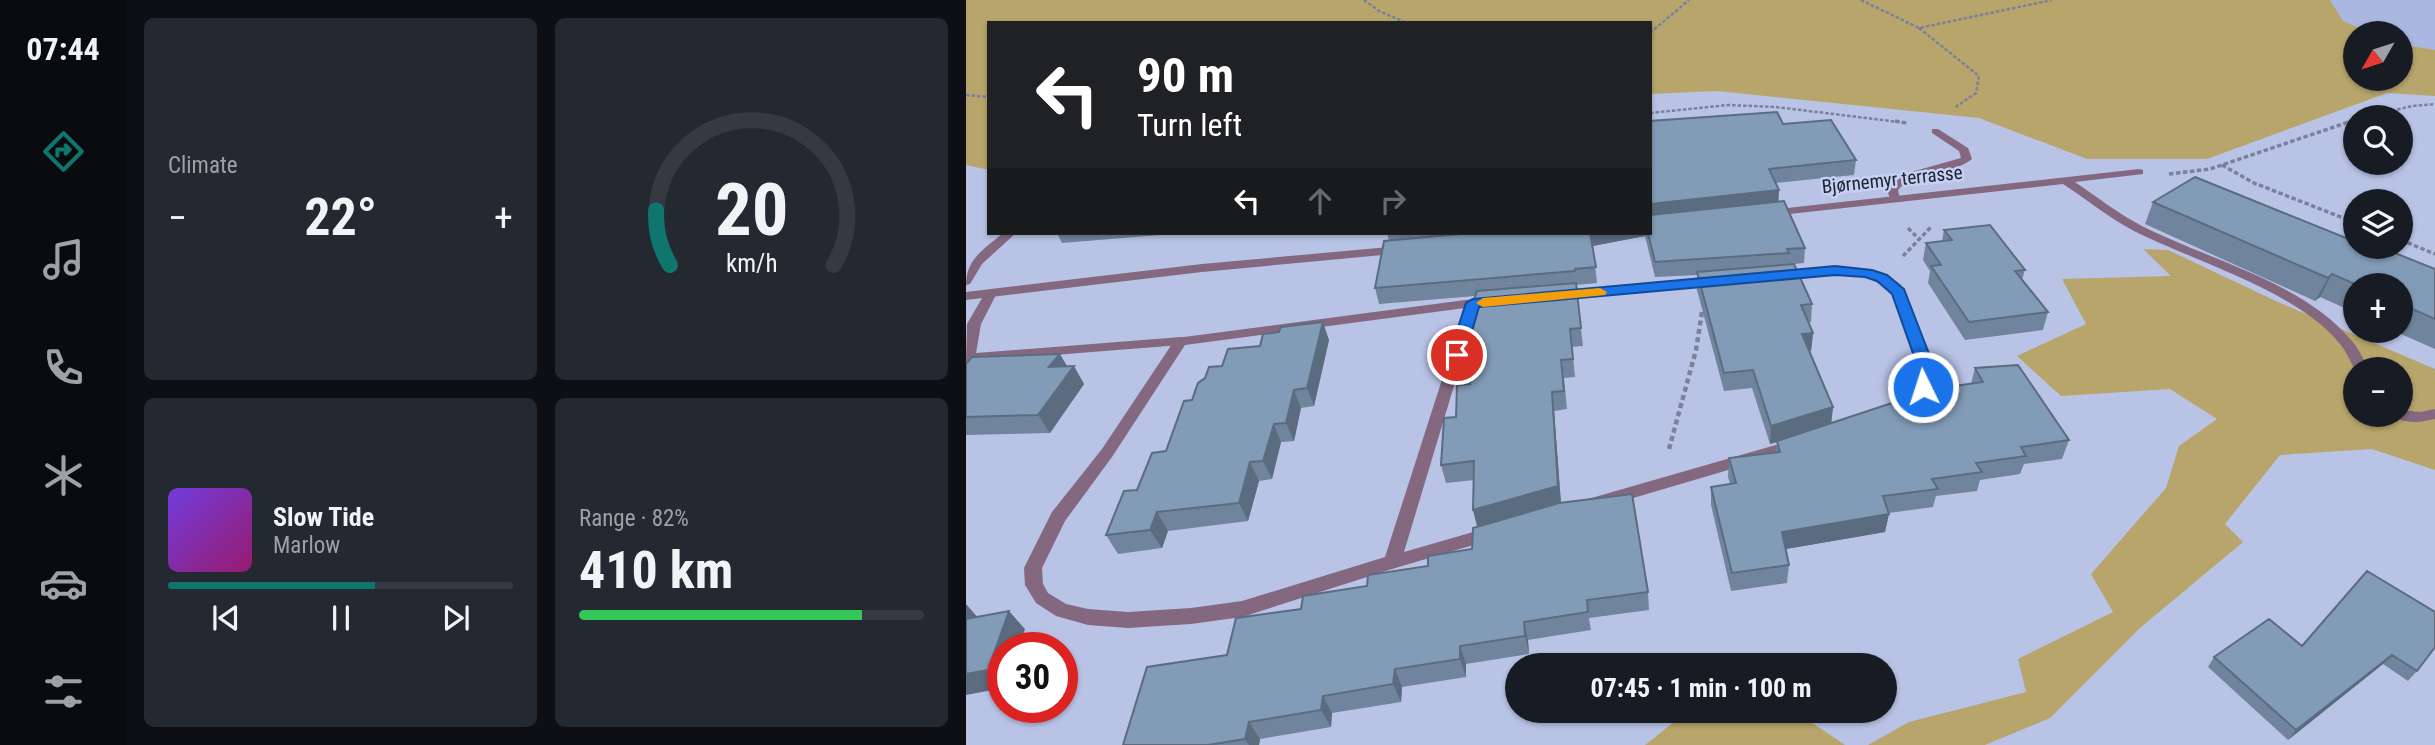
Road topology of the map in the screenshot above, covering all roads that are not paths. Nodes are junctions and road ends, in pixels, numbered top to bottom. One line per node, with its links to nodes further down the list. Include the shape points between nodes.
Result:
1 (1935, 131): 4 (street, via 1964,150 1967,159 1897,182 1892,190)
2 (2139, 172): 3 (street, Bjørnemyr terrasse)
3 (2066, 181): 4 (street, Bjørnemyr terrasse); 13 (street, via 2138,228 2321,317 2351,346)
4 (1895, 199): 5 (street, Bjørnemyr terrasse)
5 (1761, 214)
6 (1008, 235): 8 (street, via 977,262)
7 (1412, 249): 9 (street)
8 (966, 281)
9 (991, 293): 10 (street); 14 (street, via 974,324)
10 (966, 296)
11 (1473, 303): 12 (street); 17 (street); 17 (street, via 1835,271 1867,273 1899,292 1923,359 1923,387 1896,410 1822,437)
12 (1181, 341): 14 (street); 17 (street, via 1107,453 1058,517 1033,568 1034,585 1042,598 1062,611 1088,617 1191,616 1242,609)
13 (2356, 357)
14 (967, 358)
15 (2435, 414): 16 (street)
16 (2413, 416)
17 (1392, 562)

